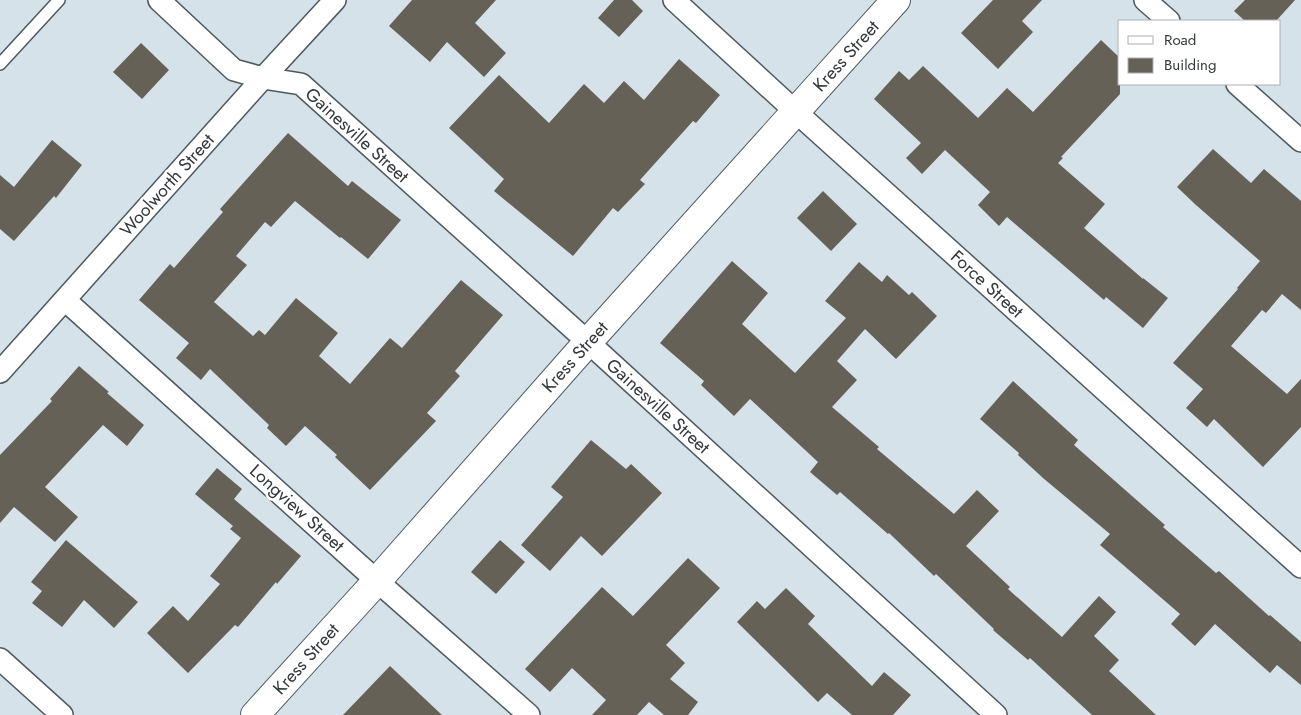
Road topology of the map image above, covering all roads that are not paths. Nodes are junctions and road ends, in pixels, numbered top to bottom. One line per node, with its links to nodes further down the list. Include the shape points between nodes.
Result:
1 (59, 0): 8 (lane)
2 (159, 0): 9 (street, Gainesville Street, via 234,70)
3 (336, 0): 9 (street, Woolworth Street)
4 (674, 0): 11 (street, Force Street)
5 (896, 0): 11 (street, Kress Street)
6 (1145, 0): 7 (street)
7 (1168, 20)
8 (0, 64)
9 (263, 78): 13 (street, Woolworth Street); 14 (street, Gainesville Street, via 301,84)
10 (1239, 85): 12 (street)
11 (796, 112): 14 (street, Kress Street); 16 (street, Force Street)
12 (1301, 141)
13 (65, 300): 15 (street, Woolworth Street); 17 (street, Longview Street)
14 (588, 342): 17 (street, Kress Street); 22 (street, Gainesville Street)
15 (0, 372)
16 (1301, 567)
17 (377, 581): 20 (street, Kress Street); 21 (street, Longview Street)
18 (0, 659): 19 (street)
19 (62, 715)
20 (255, 715)
21 (529, 715)
22 (996, 715)

